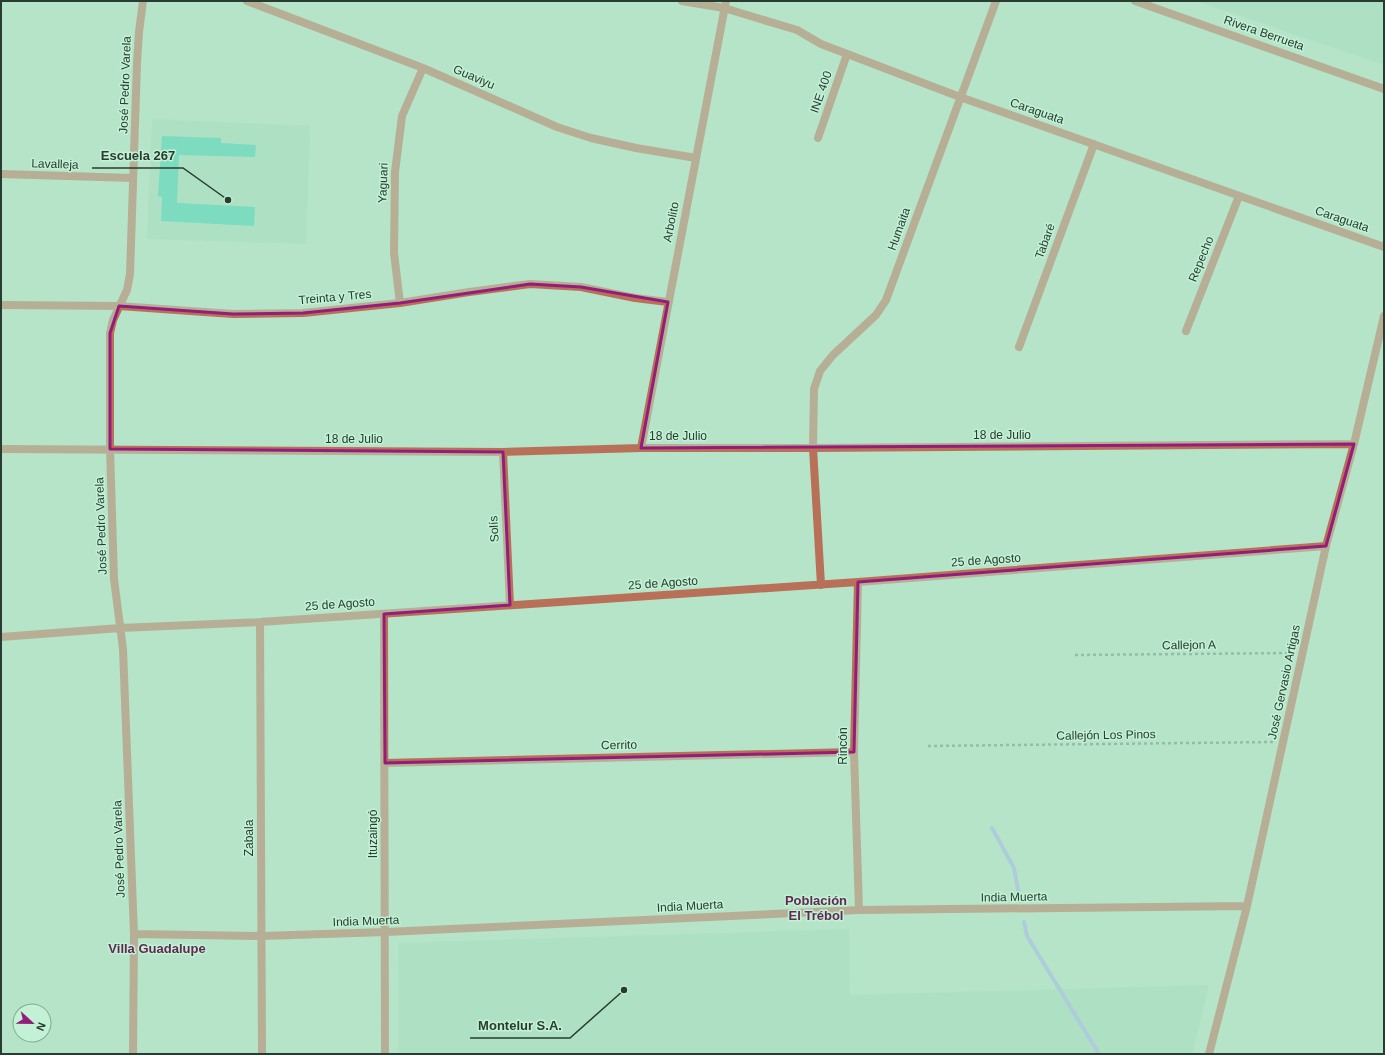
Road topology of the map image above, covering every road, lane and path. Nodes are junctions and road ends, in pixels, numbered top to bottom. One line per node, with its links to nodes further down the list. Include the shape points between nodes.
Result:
1 (143, 1): 15 (street, José Pedro Varela, via 139,32)
2 (247, 1): 8 (street, Guaviyu)
3 (682, 1): 6 (street, Caraguata)
4 (996, 1): 10 (street, Humaita)
5 (1135, 1): 9 (street, Rivera Berrueta)
6 (725, 5): 7 (street, Caraguata, via 797,30 821,44); 13 (street, Arbolito)
7 (847, 54): 10 (street, Caraguata); 11 (street, INE 400)
8 (423, 68): 13 (street, Guaviyu, via 590,138); 19 (street, Yaguari, via 402,116 395,172 394,253)
9 (1384, 88)
10 (960, 97): 12 (street, Caraguata); 27 (street, Humaita, via 886,300 876,315 833,355 820,371 814,389)
11 (818, 138)
12 (1094, 144): 16 (street, Caraguata); 24 (street, Tabaré)
13 (696, 158): 18 (street, Arbolito)
14 (1, 174): 15 (street, Lavalleja)
15 (133, 178): 21 (street, José Pedro Varela, via 130,274 127,290)
16 (1239, 196): 17 (street, Caraguata); 23 (street, Repecho)
17 (1384, 246)
18 (668, 302): 19 (street, Treinta y Tres, via 581,287 530,284); 26 (street, Arbolito)
19 (400, 303): 21 (street, Treinta y Tres, via 303,313 233,314)
20 (1, 305): 21 (street, Treinta y Tres)
21 (119, 306): 29 (street, José Pedro Varela, via 110,333)
22 (1384, 316): 25 (street, José Gervasio Artigas)
23 (1186, 331)
24 (1019, 347)
25 (1354, 444): 27 (street, 18 de Julio); 31 (street, José Gervasio Artigas)
26 (641, 448): 27 (street, 18 de Julio); 30 (street, 18 de Julio)
27 (813, 448): 33 (street)
28 (1, 449): 29 (street, 18 de Julio)
29 (110, 449): 30 (street, 18 de Julio); 37 (street, José Pedro Varela, via 114,578)
30 (503, 452): 34 (street, Solís)
31 (1326, 546): 32 (street, 25 de Agosto); 39 (street, José Gervasio Artigas)
32 (858, 582): 33 (street, 25 de Agosto); 43 (street, Rincón)
33 (821, 585): 34 (street, 25 de Agosto)
34 (510, 605): 35 (street, 25 de Agosto)
35 (384, 614): 36 (street, 25 de Agosto); 44 (street, Ituzaingó)
36 (260, 622): 37 (street, 25 de Agosto); 49 (street, Zabala)
37 (120, 628): 38 (street, 25 de Agosto); 48 (street, José Pedro Varela, via 123,649)
38 (1, 637)
39 (1303, 653): 40 (path, Callejon A); 41 (street, José Gervasio Artigas)
40 (1075, 655)
41 (1284, 742): 42 (path, Callejón Los Pinos); 45 (street, José Gervasio Artigas)
42 (928, 746)
43 (854, 752): 44 (street, Cerrito); 46 (street, Rincón)
44 (385, 763): 47 (street, Ituzaingó)
45 (1248, 906): 46 (street, India Muerta); 53 (street, José Gervasio Artigas)
46 (859, 910): 47 (street, India Muerta)
47 (386, 932): 49 (street, India Muerta); 52 (street, Ituzaingó)
48 (134, 934): 49 (street, India Muerta); 50 (street, José Pedro Varela)
49 (262, 936): 51 (street, Zabala)
50 (134, 1054)
51 (262, 1054)
52 (385, 1054)
53 (1209, 1054)

